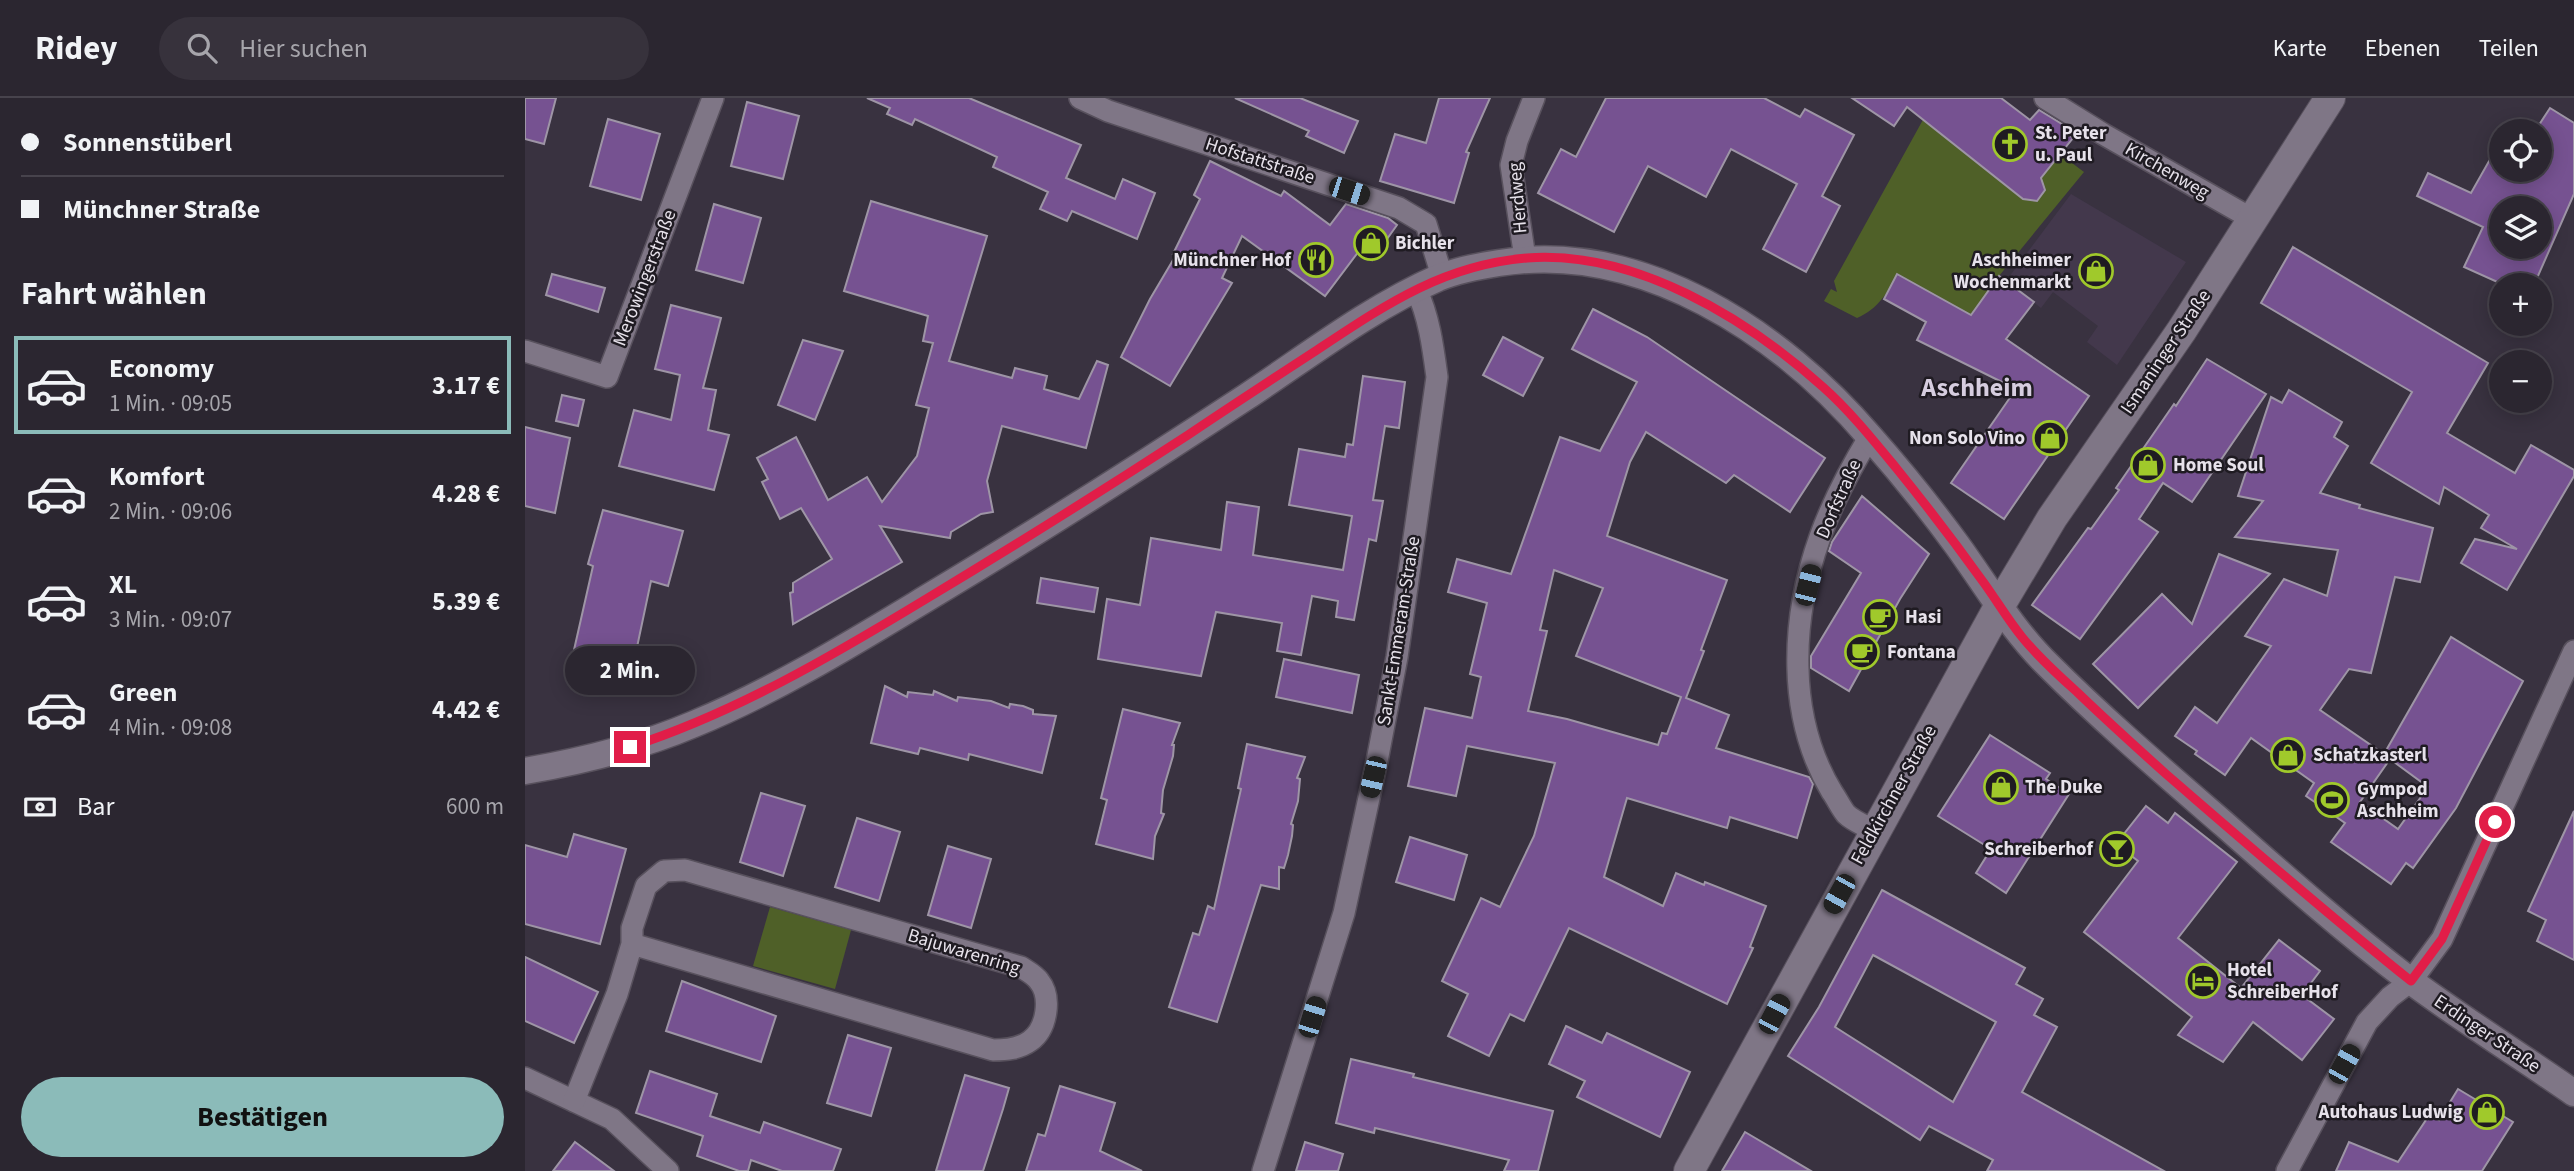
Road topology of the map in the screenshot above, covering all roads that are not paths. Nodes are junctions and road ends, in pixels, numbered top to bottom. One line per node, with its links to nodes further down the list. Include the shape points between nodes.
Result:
1 (713, 98): 10 (street, Merowingerstraße, via 607,377)
2 (1080, 98): 8 (street, Hofstattstraße, via 1399,208 1426,224)
3 (1534, 98): 7 (street, Herdweg, via 1511,165)
4 (2045, 98): 6 (street, Kirchenweg)
5 (2330, 98): 6 (main road, Ismaninger Straße)
6 (2254, 220): 12 (main road, Ismaninger Straße, via 2052,518)
7 (1525, 258): 8 (street, Erdinger Straße); 11 (street, Erdinger Straße, via 1601,264 1698,299 1776,347 1827,390)
8 (1442, 276): 9 (street, Erdinger Straße)
9 (1416, 289): 14 (street, Erdinger Straße, via 1015,545 786,679 696,724 651,740 610,754); 22 (street, Sankt-Emmeram-Straße, via 1437,377 1397,657 1344,913)
10 (525, 351)
11 (1870, 436): 12 (street, Erdinger Straße); 15 (street, Dorfstraße, via 1844,479 1820,538 1802,608 1798,673 1804,723 1818,768 1847,815)
12 (2000, 605): 15 (main road, Feldkirchner Straße); 17 (street, Erdinger Straße, via 2039,656 2131,743 2277,872)
13 (2574, 651): 17 (street, via 2442,939)
14 (525, 771)
15 (1874, 831): 23 (main road, Feldkirchner Straße)
16 (632, 944): 16 (street, Bajuwarenring, via 993,1050 1011,1050 1031,1041 1044,1024 1047,1000 1039,981 1021,967 685,870 664,871 646,886 632,928); 20 (street, Bajuwarenring)
17 (2411, 981): 19 (street, Erdinger Straße); 24 (street, via 2367,1022)
18 (525, 1078): 20 (street)
19 (2574, 1093)
20 (575, 1101): 21 (street, via 612,1119)
21 (668, 1171)
22 (1263, 1171)
23 (1689, 1171)
24 (2287, 1171)

